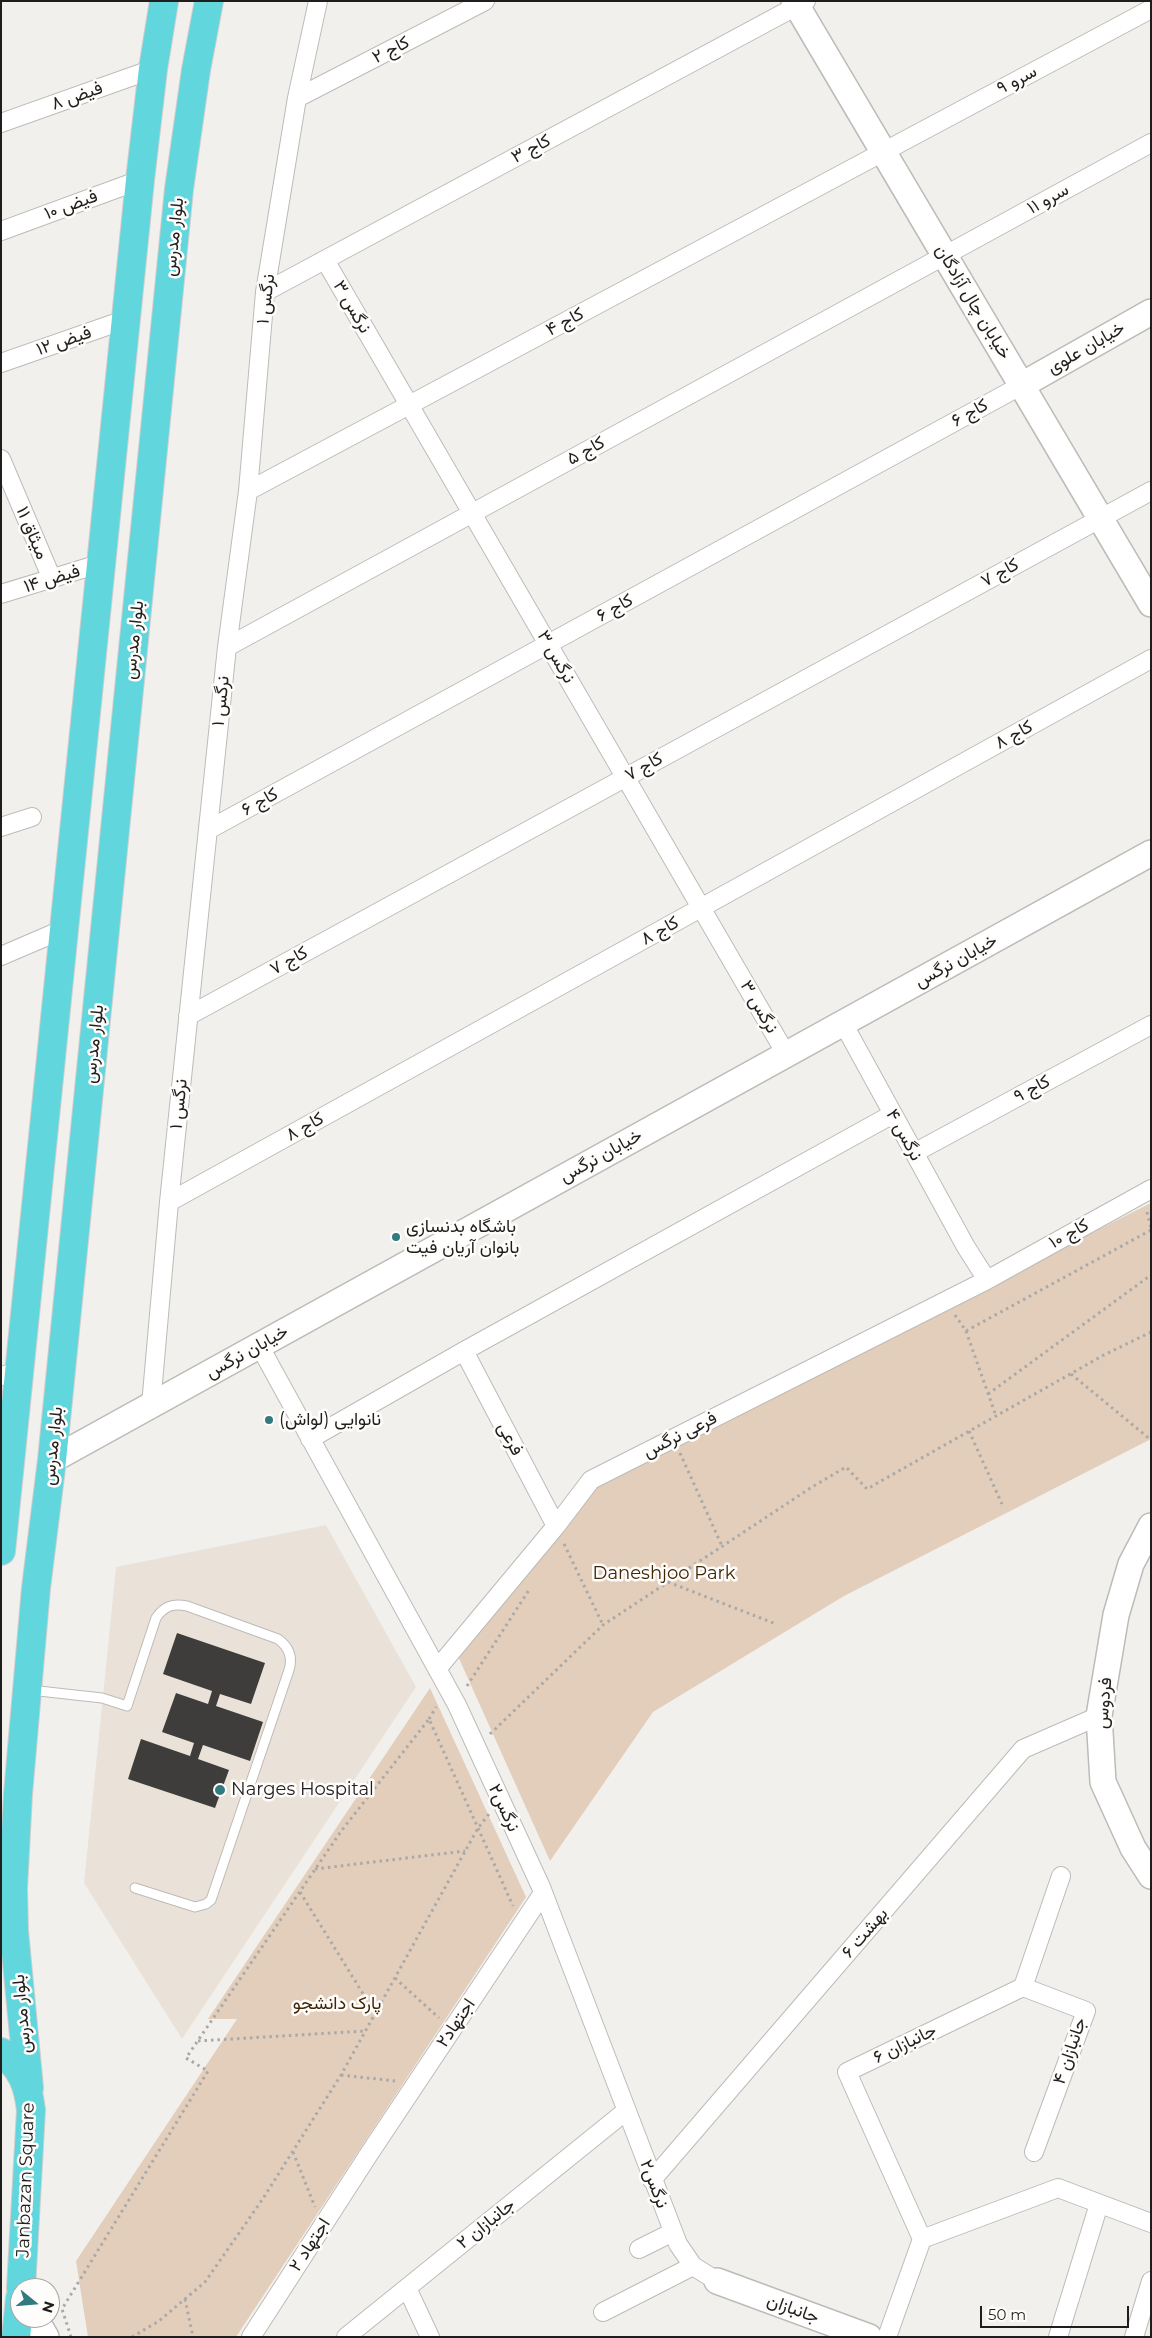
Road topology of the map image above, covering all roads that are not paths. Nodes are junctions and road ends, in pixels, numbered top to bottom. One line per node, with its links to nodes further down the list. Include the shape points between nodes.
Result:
1 (164, 1): 7 (highway)
2 (209, 1): 56 (highway, بلوار مدرس, via 179,189)
3 (318, 1): 8 (street, نرگس ۱)
4 (485, 1): 8 (street, کاج ۲)
5 (799, 3): 11 (street, خیابان چال آزادگان); 15 (street, کاج ۳)
6 (1151, 9): 11 (street, سرو ۹)
7 (153, 69): 9 (street, فیض ۸); 12 (highway)
8 (296, 98): 16 (street, نرگس ۱)
9 (1, 122)
10 (1151, 143): 14 (street, سرو ۱۱)
11 (882, 152): 14 (street, خیابان چال آزادگان); 21 (street, کاج ۴)
12 (140, 180): 13 (street, فیض ۱۰); 18 (highway)
13 (1, 231)
14 (945, 255): 20 (street, خیابان چال آزادگان); 25 (street, کاج ۵)
15 (325, 260): 16 (street, کاج ۳); 21 (street, نرگس ۳)
16 (265, 292): 23 (street, نرگس ۱)
17 (1151, 312): 20 (street, خیابان علوی)
18 (127, 319): 19 (street, فیض ۱۲); 27 (highway)
19 (1, 363)
20 (1022, 385): 26 (street, خیابان چال آزادگان); 31 (street, کاج ۶)
21 (409, 405): 23 (street, کاج ۴); 25 (street, نرگس ۳)
22 (1, 459): 28 (street, میثاق ۱۱)
23 (248, 491): 32 (street, نرگس ۱)
24 (1151, 491): 26 (street, کاج ۷)
25 (472, 513): 31 (street, نرگس ۳); 32 (street, کاج ۵)
26 (1100, 519): 30 (street, خیابان چال آزادگان); 34 (street, کاج ۷)
27 (102, 563): 28 (street, فیض ۱۴); 40 (highway)
28 (52, 579): 29 (street, فیض ۱۴)
29 (1, 594)
30 (1151, 604)
31 (548, 644): 34 (street, نرگس ۳); 37 (street, کاج ۶)
32 (227, 647): 37 (street, نرگس ۱)
33 (1151, 659): 39 (street, کاج ۸)
34 (626, 777): 39 (street, نرگس ۳); 42 (street, کاج ۷)
35 (32, 817): 36 (street)
36 (1, 827)
37 (208, 830): 42 (street, نرگس ۱)
38 (1151, 853): 43 (street, خیابان نرگس)
39 (702, 908): 45 (street, نرگس ۳); 49 (street, کاج ۸)
40 (64, 930): 41 (street); 53 (highway)
41 (1, 956)
42 (188, 1016): 49 (street, نرگس ۱)
43 (843, 1023): 45 (street, خیابان نرگس); 46 (street, نرگس ۴)
44 (1151, 1025): 47 (street, کاج ۹)
45 (786, 1054): 51 (street, خیابان نرگس)
46 (893, 1114): 47 (street, نرگس ۴); 52 (street)
47 (914, 1153): 50 (street, نرگس ۴)
48 (1151, 1189): 50 (street, کاج ۱۰)
49 (169, 1202): 54 (street, نرگس ۱)
50 (987, 1280): 57 (street, فرعی نرگس, via 591,1480)
51 (259, 1345): 54 (street, خیابان نرگس); 55 (street, نرگس۲)
52 (464, 1351): 55 (street); 57 (street, فرعی)
53 (10, 1374): 59 (highway)
54 (151, 1405): 56 (street, خیابان نرگس)
55 (310, 1439): 60 (street, نرگس۲)
56 (52, 1460): 61 (highway, بلوار مدرس)
57 (556, 1526): 60 (street, فرعی نرگس)
58 (1151, 1526): 62 (street, فردوس, via 1132,1564 1116,1615)
59 (1, 1551)
60 (437, 1669): 66 (street, نرگس۲, via 457,1705)
61 (27, 1689): 65 (lane, via 102,1698 126,1706 156,1618 173,1605 187,1606 278,1638 288,1649 291,1663 211,1900 195,1907); 67 (highway, بلوار مدرس)
62 (1099, 1716): 64 (street, فردوس, via 1104,1782 1133,1848); 74 (street, بهشت ۶, via 1023,1749)
63 (1061, 1876): 68 (street)
64 (1151, 1876)
65 (135, 1888)
66 (543, 1894): 71 (street, نرگس۲); 73 (street, اجتهاد۲)
67 (8, 1941): 70 (highway, بلوار مدرس)
68 (1023, 1987): 72 (street, جانبازان ۴, via 1086,2011); 78 (street, جانبازان ۶, via 847,2072)
69 (1, 2052): 70 (highway, Janbazan Square, via 19,2068)
70 (29, 2088): 81 (highway, Janbazan Square, via 32,2110)
71 (626, 2111): 74 (street, نرگس۲); 84 (street, جانبازان ۲)
72 (1034, 2152)
73 (369, 2154): 86 (street, اجتهاد ۲)
74 (652, 2180): 77 (street, نرگس۲)
75 (1099, 2204): 76 (street); 78 (street, via 1058,2188); 91 (street)
76 (1151, 2223)
77 (673, 2232): 79 (street); 80 (street, نرگس۲)
78 (922, 2239): 90 (street)
79 (639, 2249)
80 (693, 2266): 82 (street, نرگس۲); 85 (street)
81 (22, 2278)
82 (717, 2281): 89 (street, جانبازان)
83 (1151, 2281): 92 (street)
84 (407, 2288): 87 (street, جانبازان ۲); 88 (street)
85 (603, 2312)
86 (251, 2337)
87 (346, 2337)
88 (430, 2337)
89 (869, 2337)
90 (887, 2337)
91 (1058, 2337)
92 (1134, 2337)

